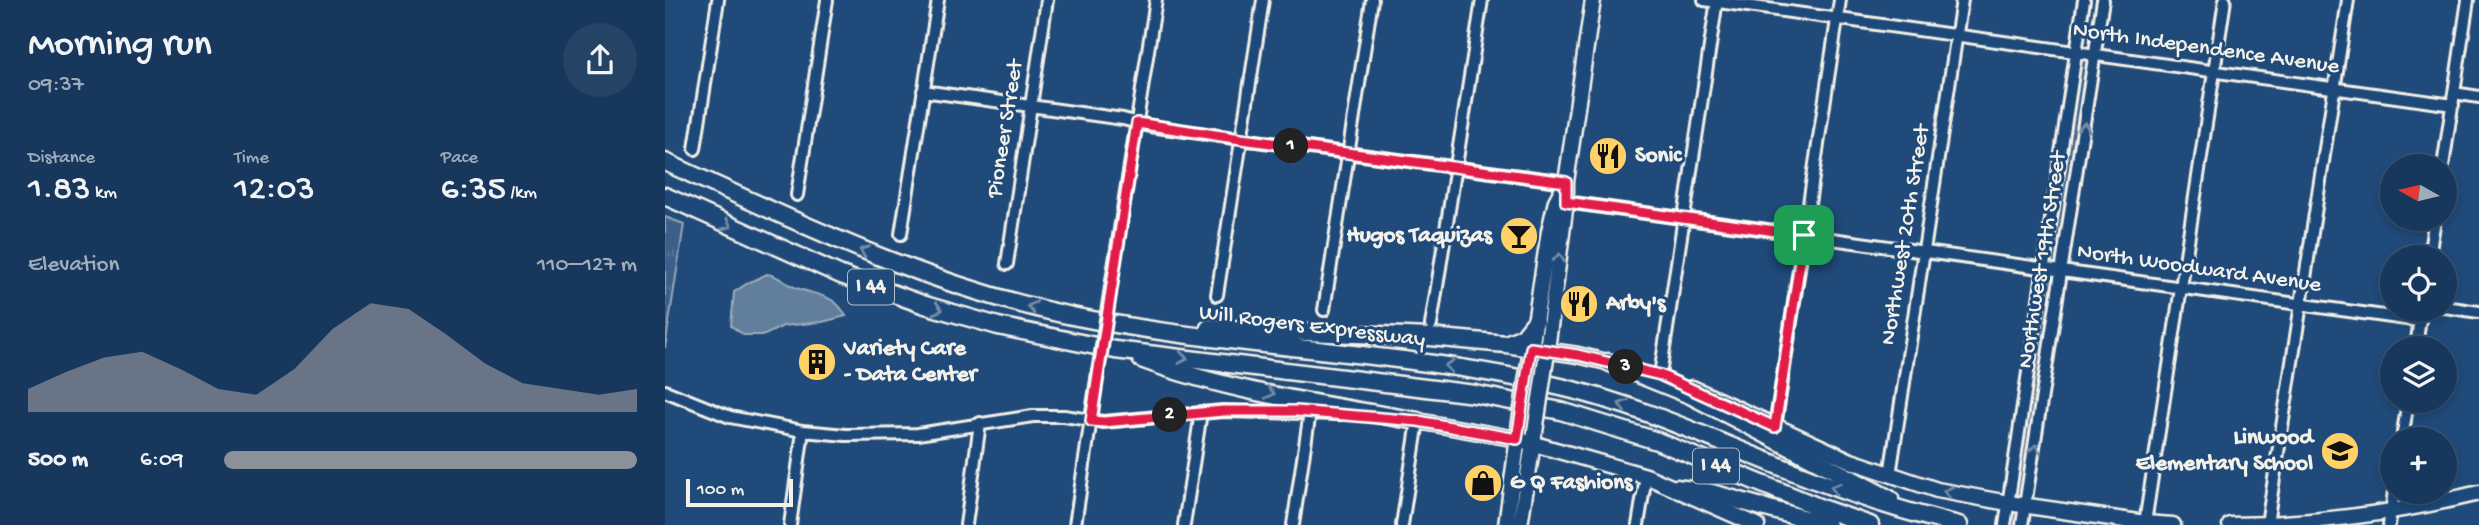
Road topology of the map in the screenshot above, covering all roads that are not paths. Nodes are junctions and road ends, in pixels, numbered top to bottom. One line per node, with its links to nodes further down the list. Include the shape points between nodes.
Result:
1 (718, 0): 31 (street)
2 (827, 0): 37 (street)
3 (938, 0): 25 (street)
4 (1047, 0): 28 (street, Pioneer Street)
5 (1156, 0): 29 (street)
6 (1263, 0): 30 (street)
7 (1372, 0): 32 (street)
8 (1482, 0): 35 (street)
9 (1593, 0): 36 (main road)
10 (1704, 0): 18 (street, North Independence Avenue)
11 (1840, 0): 19 (street)
12 (1962, 0): 20 (street, Northwest 20th Street)
13 (2084, 0): 21 (street, Northwest 19th Street)
14 (2103, 0): 22 (street, Northwest 19th Street)
15 (2225, 0): 23 (street)
16 (2348, 0): 24 (street)
17 (2468, 0): 27 (street)
18 (1717, 1): 19 (street, North Independence Avenue); 40 (street)
19 (1837, 19): 20 (street, North Independence Avenue); 42 (street)
20 (1957, 35): 21 (street, North Independence Avenue); 43 (street, Northwest 20th Street)
21 (2076, 52): 22 (street, North Independence Avenue); 45 (street, Northwest 19th Street)
22 (2095, 54): 23 (street, North Independence Avenue); 46 (street, Northwest 19th Street, one-way to 22)
23 (2214, 71): 24 (street, North Independence Avenue); 47 (street)
24 (2334, 88): 27 (street, North Independence Avenue); 49 (street)
25 (923, 91): 28 (street); 41 (street)
26 (2479, 97): 27 (street, North Independence Avenue)
27 (2453, 99): 33 (street)
28 (1031, 106): 29 (street); 44 (street, Pioneer Street)
29 (1137, 123): 30 (street); 67 (street, bridge)
30 (1241, 139): 32 (street); 48 (street)
31 (695, 149)
32 (1349, 154): 35 (street); 51 (street)
33 (2445, 154)
34 (665, 162): 55 (highway, Will Rogers Expressway / I 44, one-way to 34, via 1018,303 928,275 863,251)
35 (1456, 167): 36 (street); 56 (street)
36 (1566, 182): 39 (main road)
37 (797, 195)
38 (665, 196): 58 (highway, Will Rogers Expressway / I 44, one-way to 58, via 881,290 998,326)
39 (1561, 201): 40 (street, North Woodward Avenue); 54 (main road); 59 (main road, one-way to 39)
40 (1684, 219): 42 (street, North Woodward Avenue); 61 (street)
41 (901, 234)
42 (1804, 235): 43 (street, North Woodward Avenue); 70 (street)
43 (1925, 252): 45 (street, North Woodward Avenue); 76 (street, Northwest 20th Street)
44 (1007, 264)
45 (2043, 268): 46 (street, North Woodward Avenue); 80 (street, Northwest 19th Street)
46 (2062, 271): 47 (street, North Woodward Avenue); 81 (street, Northwest 19th Street, one-way to 46)
47 (2181, 287): 49 (street, North Woodward Avenue); 84 (street)
48 (1217, 295)
49 (2301, 304): 52 (street, North Woodward Avenue); 85 (street)
50 (2457, 309): 53 (street)
51 (1324, 310)
52 (2380, 311)
53 (2479, 312)
54 (1535, 322): 57 (highway, via 1518,340); 59 (main road)
55 (1113, 324): 57 (highway); 82 (highway, Will Rogers Expressway / I 44, one-way to 55, via 1823,483 1664,419 1564,388 1480,370)
56 (1431, 325)
57 (1506, 344): 59 (highway)
58 (1115, 349): 68 (highway, one-way to 68, via 1179,373); 97 (highway, Will Rogers Expressway / I 44, one-way to 97, via 1453,391 1561,411 1657,441)
59 (1539, 353): 60 (main road); 72 (main road, bridge); 73 (main road, bridge)
60 (1608, 362): 61 (main road); 82 (highway, via 1690,395)
61 (1660, 375): 70 (main road)
62 (665, 391): 63 (street)
63 (678, 397): 64 (street); 71 (street, via 730,416)
64 (665, 401)
65 (1201, 412): 66 (street); 67 (street); 89 (street)
66 (1310, 412): 68 (street); 90 (street)
67 (1091, 421): 69 (street, via 1033,416); 88 (street)
68 (1418, 421): 72 (main road); 91 (street)
69 (980, 424): 71 (street, via 918,434); 87 (street)
70 (1775, 427): 76 (main road)
71 (803, 431): 86 (street)
72 (1518, 433): 73 (main road); 92 (main road)
73 (1534, 437): 74 (main road); 75 (main road)
74 (1555, 450): 75 (main road); 77 (main road)
75 (1529, 471): 93 (main road)
76 (1890, 475): 80 (main road, one-way to 76)
77 (1646, 476): 78 (main road); 94 (street)
78 (1676, 488): 95 (main road); 96 (highway, via 1708,492)
79 (2479, 493): 83 (main road)
80 (2007, 508): 81 (main road); 99 (street, Northwest 19th Street)
81 (2024, 516): 84 (main road)
82 (1923, 517): 98 (highway, Will Rogers Expressway / I 44)
83 (2390, 518): 85 (main road)
84 (2145, 523): 100 (main road)
85 (2267, 524): 101 (main road)
86 (790, 525)
87 (966, 525)
88 (1075, 525)
89 (1184, 525)
90 (1293, 525)
91 (1402, 525)
92 (1506, 525)
93 (1520, 525)
94 (1638, 525)
95 (1757, 525)
96 (1827, 525)
97 (1870, 525)
98 (1959, 525)
99 (2005, 525)
100 (2173, 525)
101 (2230, 525)

